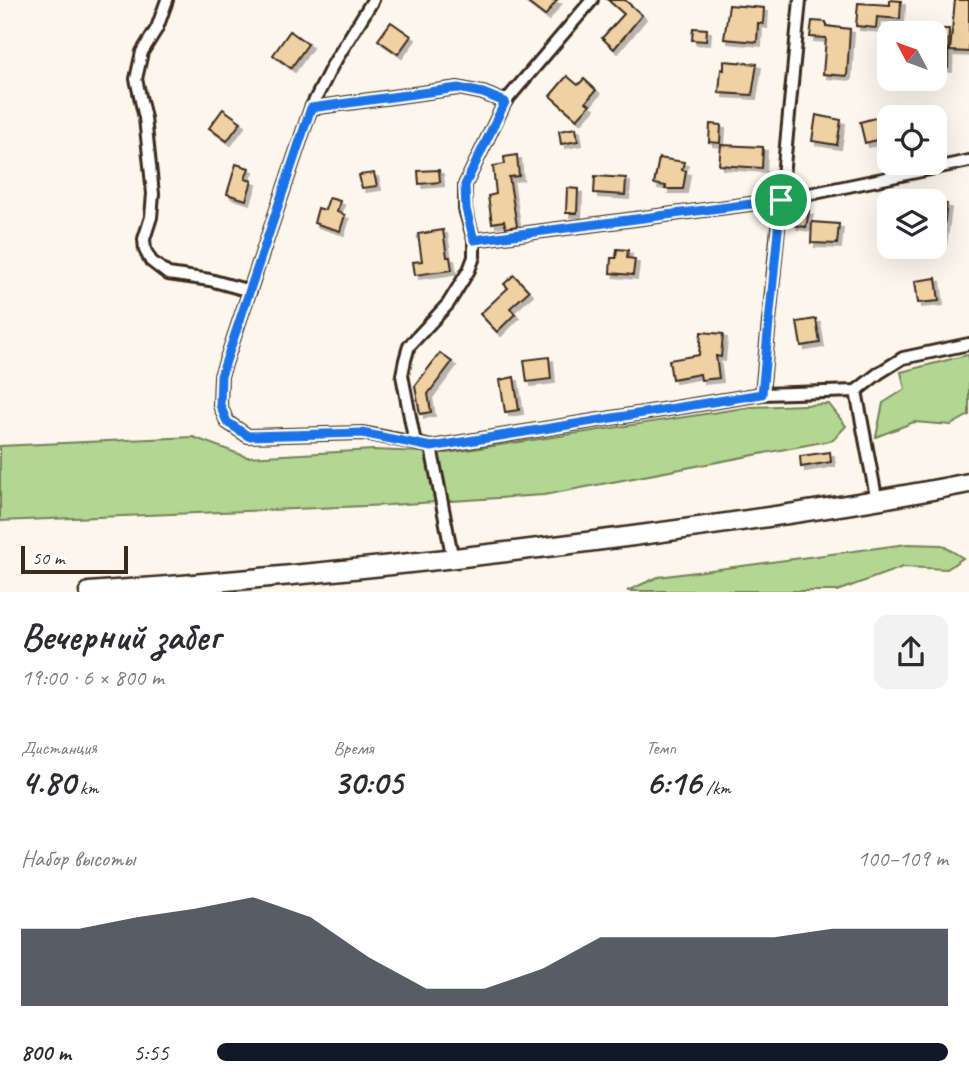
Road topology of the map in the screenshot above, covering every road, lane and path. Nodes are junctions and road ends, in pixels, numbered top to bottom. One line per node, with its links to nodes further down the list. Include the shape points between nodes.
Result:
1 (167, 0): 10 (street, via 157,29 142,52 136,79 153,194 145,250 168,274)
2 (373, 0): 6 (street)
3 (592, 0): 5 (street)
4 (800, 0): 8 (street)
5 (505, 102): 6 (street, via 458,88); 9 (street, via 465,185)
6 (311, 108): 10 (street)
7 (969, 161): 8 (street)
8 (781, 200): 9 (street); 13 (street)
9 (474, 240): 14 (street, via 469,270 448,304 409,346 402,375)
10 (250, 291): 14 (street, via 221,376 220,405 227,422 248,436 362,433)
11 (969, 344): 12 (street, via 903,359)
12 (856, 391): 13 (street); 17 (street)
13 (762, 394): 15 (street)
14 (415, 443): 15 (street)
15 (431, 447): 18 (street)
16 (969, 483): 17 (main road)
17 (877, 502): 18 (main road)
18 (453, 560): 19 (main road)
19 (89, 592)

